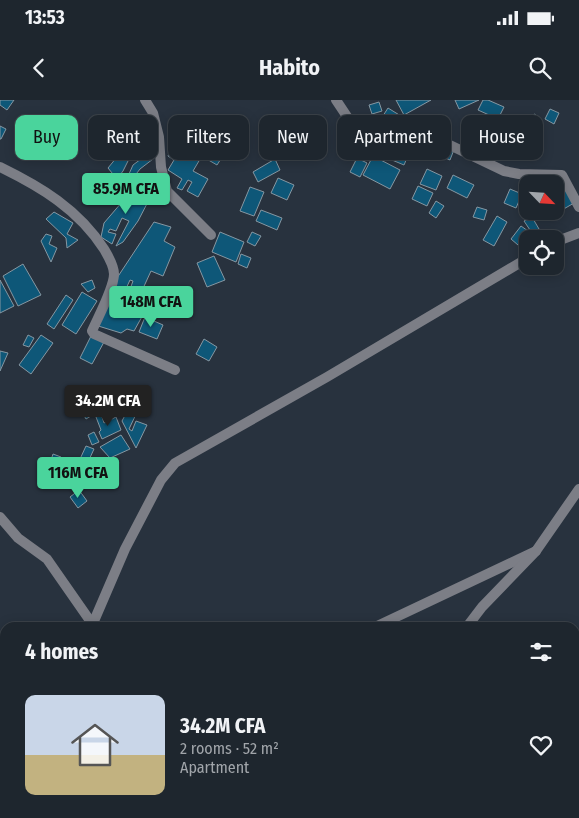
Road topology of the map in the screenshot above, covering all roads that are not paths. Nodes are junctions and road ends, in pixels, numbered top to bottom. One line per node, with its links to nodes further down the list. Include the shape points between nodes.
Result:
1 (145, 100): 6 (street, via 153,113 159,137 167,192)
2 (336, 100): 4 (street, via 364,142 372,148 385,152 423,137 433,137 504,171 562,175)
3 (0, 167): 9 (street, via 36,185 61,203 98,240 106,254 113,267 113,280 92,331 94,334)
4 (579, 207)
5 (579, 232): 7 (street)
6 (212, 235)
7 (564, 238)
8 (519, 263): 14 (street, via 175,464 161,480 124,549)
9 (175, 370)
10 (579, 489): 12 (street)
11 (0, 517): 13 (street, via 18,538 47,558)
12 (536, 550): 15 (street); 16 (street)
13 (91, 622)
14 (96, 622)
15 (386, 622)
16 (471, 622)

